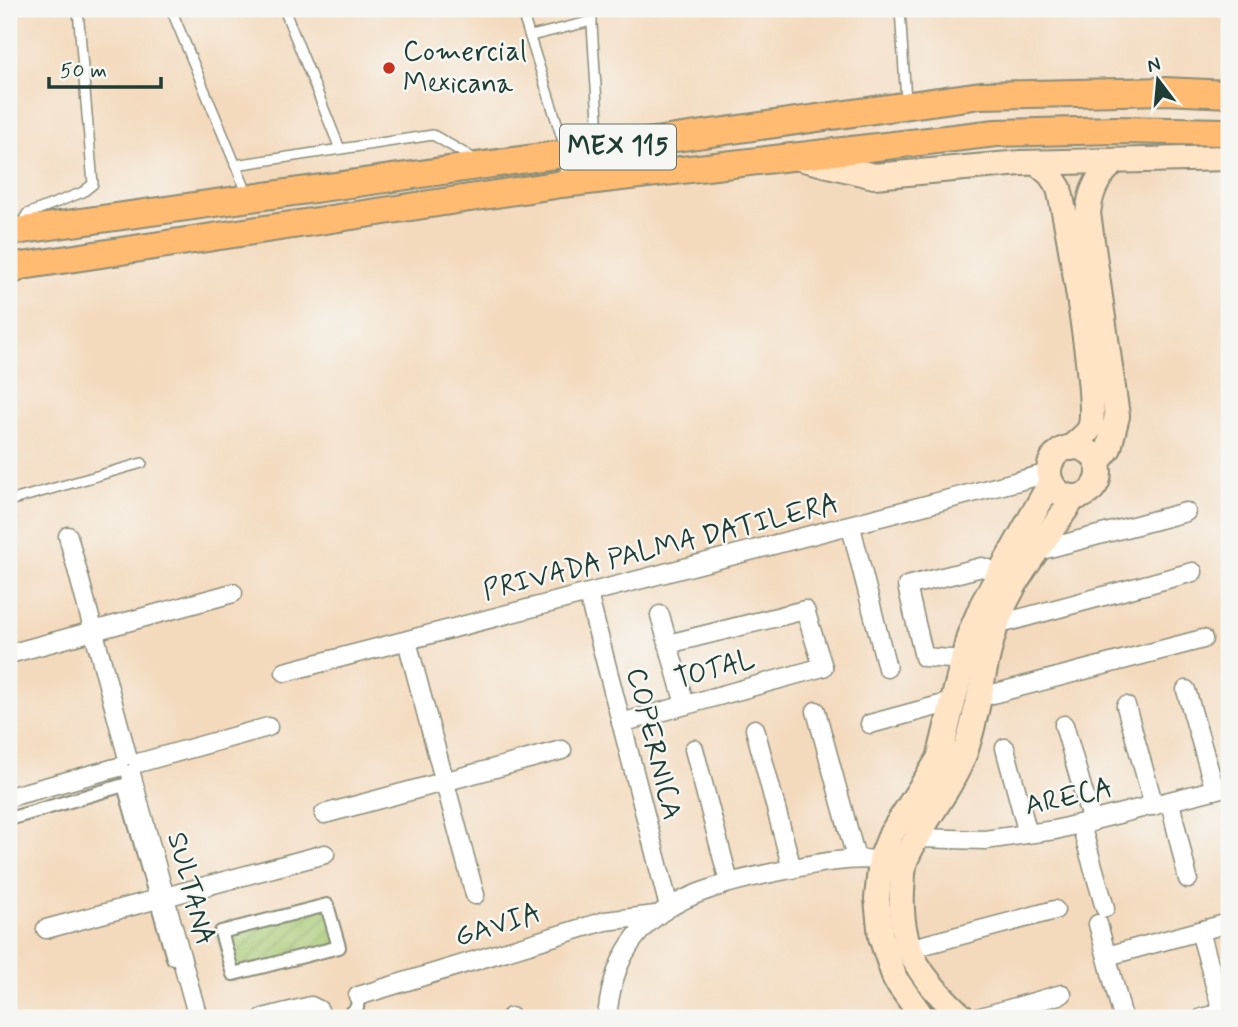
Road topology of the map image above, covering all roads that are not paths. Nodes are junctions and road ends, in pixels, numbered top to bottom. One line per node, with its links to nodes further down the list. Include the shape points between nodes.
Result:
1 (171, 9): 19 (lane)
2 (284, 9): 12 (lane)
3 (521, 9): 8 (lane)
4 (591, 9): 7 (lane)
5 (900, 9): 10 (lane)
6 (78, 10): 24 (lane, via 93,184 27,214)
7 (592, 21): 8 (lane); 13 (lane)
8 (531, 36): 14 (lane)
9 (1229, 94): 10 (main road, MEX 115, via 981,95)
10 (906, 106): 13 (main road, MEX 115)
11 (1229, 132): 15 (main road, MEX 115, via 996,134)
12 (340, 149): 19 (lane); 20 (lane, via 433,135)
13 (600, 150): 14 (main road, MEX 115); 21 (lane)
14 (567, 154): 20 (main road, MEX 115); 22 (lane)
15 (795, 158): 18 (main road, via 874,176); 21 (main road, MEX 115)
16 (1229, 158): 17 (main road)
17 (1115, 160): 18 (main road); 28 (main road, via 1100,174 1088,213 1116,416 1109,448)
18 (1037, 163): 26 (main road, via 1059,188 1085,348 1090,428)
19 (235, 165): 23 (lane)
20 (485, 165): 23 (main road, MEX 115)
21 (607, 179): 22 (main road, MEX 115)
22 (562, 184): 25 (main road, MEX 115)
23 (250, 199): 24 (main road, MEX 115)
24 (13, 232)
25 (12, 268)
26 (1071, 448): 28 (main road, via 1087,451); 29 (main road, via 1055,456)
27 (142, 463): 31 (lane)
28 (1097, 463): 30 (main road, via 1094,486)
29 (1050, 478): 30 (main road, via 1061,493); 33 (street, PRIVADA PALMA DATILERA); 36 (main road)
30 (1074, 497): 35 (main road)
31 (9, 501)
32 (1185, 512): 35 (street)
33 (851, 527): 39 (street, PRIVADA PALMA DATILERA); 48 (street)
34 (68, 536): 42 (street, SULTANA)
35 (1034, 552): 41 (main road)
36 (998, 572): 47 (main road, via 969,636); 47 (street, via 982,567 907,586 924,657)
37 (1193, 572): 41 (street)
38 (233, 593): 42 (street)
39 (588, 594): 44 (street, PRIVADA PALMA DATILERA); 56 (street, COPERNICA)
40 (660, 615): 45 (street)
41 (996, 625): 51 (main road)
42 (94, 631): 46 (street); 64 (street, SULTANA)
43 (1203, 639): 51 (street)
44 (407, 640): 49 (street, PRIVADA PALMA DATILERA); 65 (street)
45 (668, 644): 53 (street); 53 (street, TOTAL, via 805,610 829,670)
46 (9, 654)
47 (964, 660): 52 (main road)
48 (887, 668)
49 (285, 672)
50 (1186, 690): 66 (street)
51 (981, 696): 73 (main road, via 964,755)
52 (955, 701): 57 (street); 75 (main road, via 939,760 891,834)
53 (685, 705): 56 (street, TOTAL)
54 (1126, 706): 68 (street)
55 (816, 711): 75 (street)
56 (621, 723): 82 (street, COPERNICA)
57 (870, 723)
58 (1064, 725): 71 (street)
59 (268, 727): 64 (street)
60 (755, 729): 76 (street)
61 (1005, 748): 72 (street)
62 (694, 749): 78 (street)
63 (562, 750): 65 (street)
64 (129, 765): 67 (street); 80 (street, SULTANA)
65 (444, 781): 69 (street); 79 (street)
66 (1222, 788): 68 (street, ARECA)
67 (9, 797)
68 (1162, 804): 71 (street, ARECA); 77 (street)
69 (324, 814)
70 (9, 819): 80 (street, via 124,785)
71 (1087, 823): 72 (street, ARECA); 88 (street)
72 (1028, 834): 73 (street, ARECA, via 985,840)
73 (917, 838): 75 (main road)
74 (325, 854): 80 (street)
75 (880, 860): 76 (street, via 843,858); 87 (main road); 98 (main road, via 877,899 881,937 895,979)
76 (792, 869): 78 (street)
77 (1188, 879)
78 (729, 882): 82 (street, via 699,891)
79 (475, 895)
80 (161, 898): 84 (street); 93 (street); 94 (street, SULTANA)
81 (1055, 910): 87 (street)
82 (662, 911): 90 (street, GAVIA, via 605,921); 97 (street, via 637,933 624,956 614,979)
83 (1229, 923): 85 (street)
84 (46, 929)
85 (1200, 931): 88 (street); 92 (street)
86 (222, 935): 86 (street, via 233,974 339,947 327,905)
87 (909, 949): 99 (main road, via 917,970)
88 (1107, 956): 101 (street)
89 (1062, 995): 100 (street)
90 (358, 996): 96 (street, via 357,1008)
91 (325, 1014): 95 (street, via 311,1006)
92 (1223, 1016): 102 (street)
93 (190, 1018)
94 (198, 1018)
95 (263, 1018)
96 (346, 1018)
97 (607, 1018)
98 (923, 1018)
99 (964, 1018)
100 (977, 1018)
101 (1123, 1018)
102 (1202, 1018)

